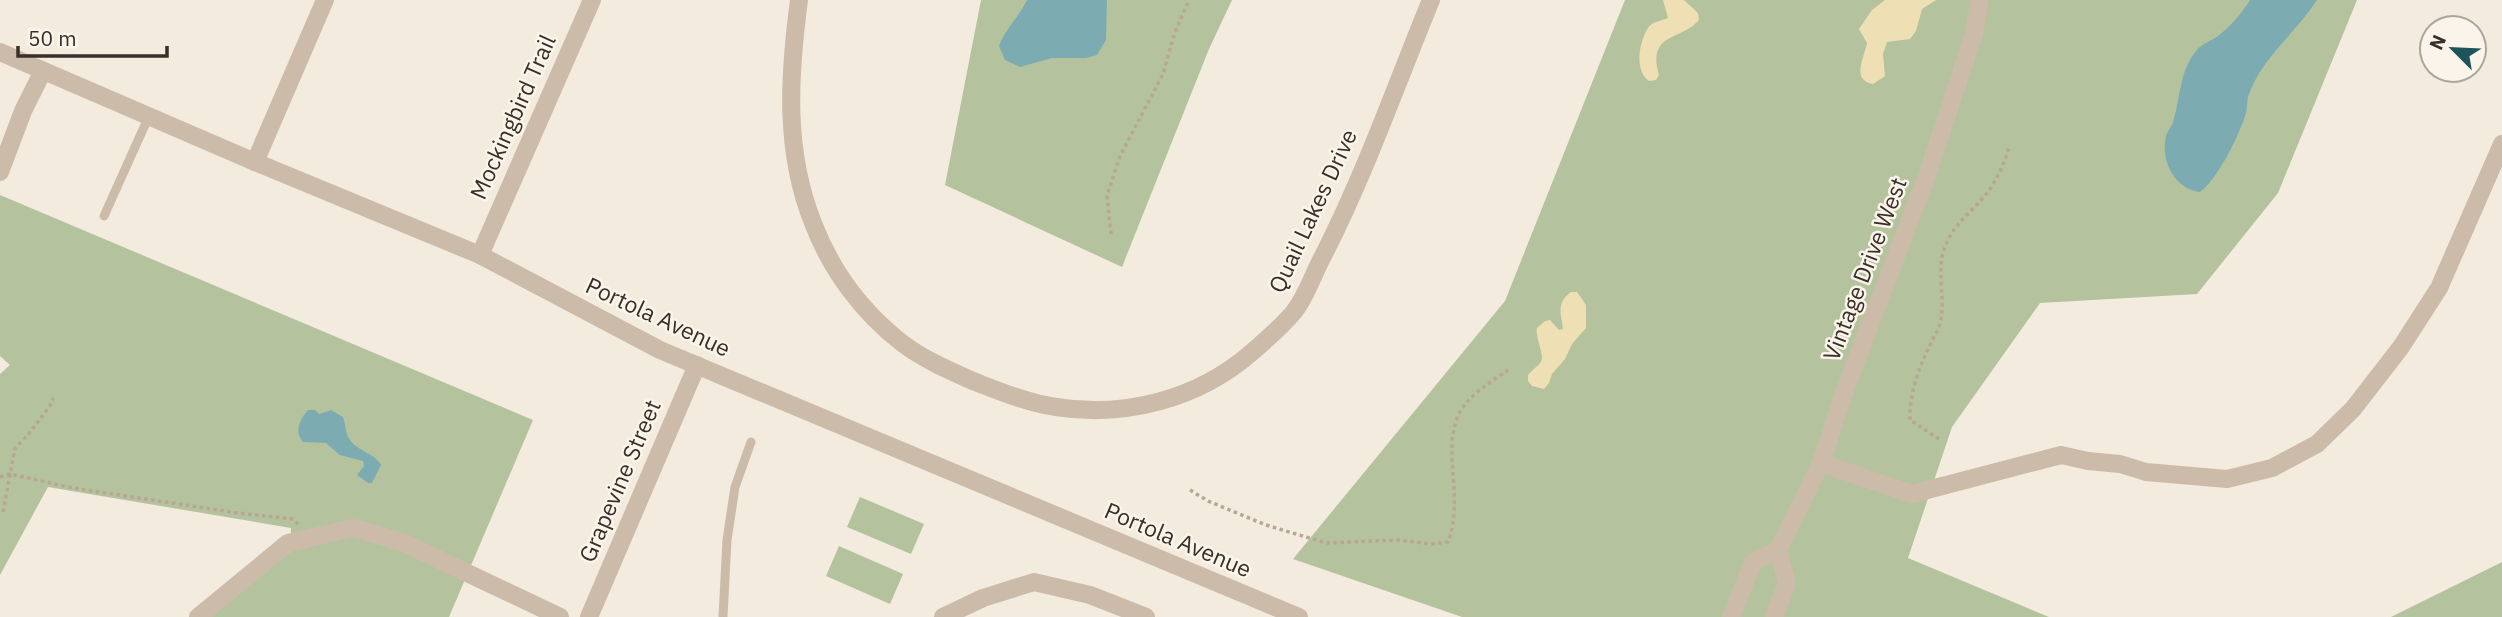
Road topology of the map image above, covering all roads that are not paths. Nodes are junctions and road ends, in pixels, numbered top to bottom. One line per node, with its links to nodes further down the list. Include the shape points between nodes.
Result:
1 (326, 0): 10 (street)
2 (592, 0): 13 (street, Mockingbird Trail)
3 (799, 0): 4 (street, Quail Lakes Drive, via 791,63 791,129 813,223 832,264 857,300 903,344 925,358 1023,398 1083,410 1151,404 1187,394 1250,354 1294,312 1337,228)
4 (1431, 0)
5 (1980, 0): 16 (street, Vintage Drive West, via 1929,170)
6 (0, 52): 7 (street, Portola Avenue)
7 (43, 71): 8 (street, Portola Avenue); 11 (street)
8 (149, 116): 10 (street, Portola Avenue); 12 (lane)
9 (2502, 144): 16 (street, via 2439,288 2401,347 2353,409 2317,444 2272,468 2227,479 2187,477 2061,456 1912,494)
10 (255, 162): 13 (street, Portola Avenue)
11 (0, 172)
12 (104, 216)
13 (480, 255): 14 (street, Portola Avenue)
14 (697, 365): 20 (street, Grapevine Street); 24 (street, Portola Avenue)
15 (751, 442): 21 (lane, via 735,487)
16 (1821, 463): 17 (street, Vintage Drive West)
17 (1778, 550): 25 (street, Vintage Drive West, via 1754,562); 26 (street, via 1787,583)
18 (198, 617): 19 (street, via 288,543 353,528 402,542)
19 (560, 617)
20 (589, 617)
21 (723, 617)
22 (943, 617): 23 (street, via 1034,582 1090,595)
23 (1146, 617)
24 (1299, 617)
25 (1731, 617)
26 (1773, 617)

